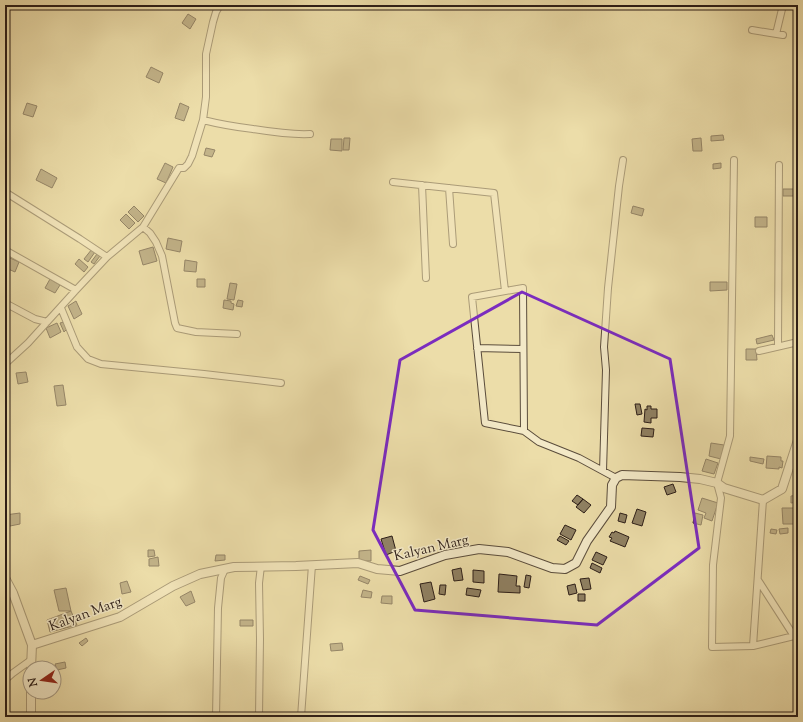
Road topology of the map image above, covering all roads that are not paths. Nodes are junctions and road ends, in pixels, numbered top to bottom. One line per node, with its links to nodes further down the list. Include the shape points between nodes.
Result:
1 (220, 5): 6 (street, via 212,22 206,54)
2 (783, 5): 4 (street)
3 (752, 30): 4 (street)
4 (776, 34): 5 (street)
5 (783, 35)
6 (203, 120): 7 (street, via 271,132); 15 (street, via 188,164 184,168 179,168)
7 (310, 134)
8 (623, 160): 35 (street, via 604,347 606,370)
9 (734, 160): 37 (street, via 730,436)
10 (779, 165): 27 (street)
11 (393, 182): 12 (street)
12 (422, 185): 13 (street); 19 (street)
13 (449, 188): 16 (street); 21 (street, via 494,193)
14 (5, 192): 18 (street)
15 (143, 227): 18 (street); 25 (street, via 156,242 162,256 177,328 196,332)
16 (453, 244)
17 (5, 250): 20 (street)
18 (107, 257): 20 (street)
19 (426, 278)
20 (76, 290): 23 (street)
21 (505, 291): 28 (street, via 472,297); 29 (street, via 523,288)
22 (5, 303): 24 (street, via 35,319)
23 (61, 308): 24 (street); 32 (street, via 77,347 88,359 101,364)
24 (48, 322): 31 (street)
25 (237, 334)
26 (798, 342): 27 (street)
27 (778, 346): 30 (street)
28 (477, 348): 29 (street); 33 (street, via 485,423)
29 (523, 349): 33 (street)
30 (759, 350)
31 (5, 364)
32 (281, 383)
33 (524, 431): 35 (street, via 539,442)
34 (798, 440): 38 (street, via 782,489)
35 (603, 471): 36 (street)
36 (616, 478): 37 (street, via 622,475 680,477); 39 (street, Kalyan Marg, via 612,485 611,506 576,562 565,569 552,568 508,552 479,549 445,555 400,571 377,569 358,563)
37 (718, 483): 38 (street, via 724,488); 46 (street, via 721,498 713,565 712,647)
38 (763, 500): 43 (street)
39 (312, 565): 40 (street, Kalyan Marg); 54 (street)
40 (261, 566): 41 (street, Kalyan Marg); 53 (street)
41 (225, 569): 45 (street, Kalyan Marg, via 200,574 173,586 120,617); 52 (street, via 221,578 218,608)
42 (5, 578): 45 (street)
43 (758, 580): 44 (street); 46 (street)
44 (796, 637): 46 (street)
45 (32, 645): 47 (street)
46 (753, 646)
47 (31, 660)
48 (22, 668): 49 (street)
49 (5, 680)
50 (31, 700): 51 (street)
51 (30, 717)
52 (216, 717)
53 (258, 717)
54 (301, 717)

